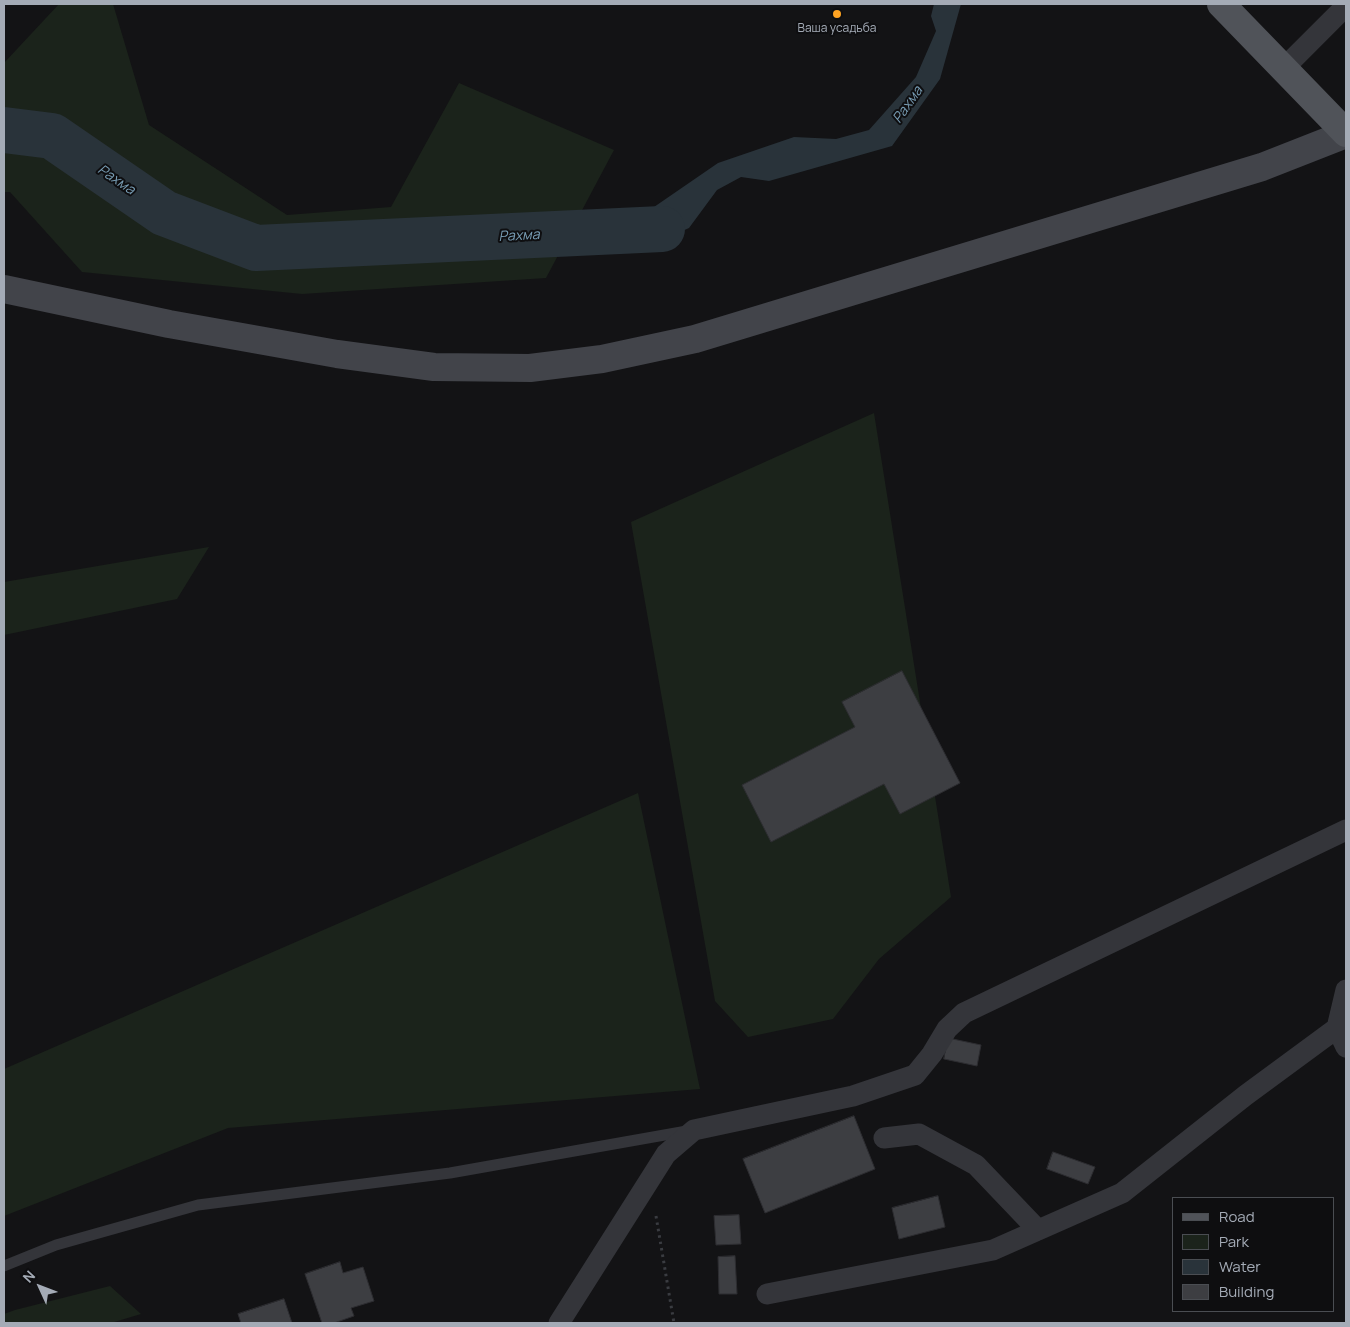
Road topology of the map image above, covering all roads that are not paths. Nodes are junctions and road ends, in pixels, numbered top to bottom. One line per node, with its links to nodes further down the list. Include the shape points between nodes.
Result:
1 (1221, 4): 3 (main road)
2 (1346, 6): 3 (street)
3 (1283, 69): 4 (main road)
4 (1346, 134): 5 (street, via 1262,167 695,339 602,359 530,368 434,367 337,354 169,324)
5 (4, 289)
6 (1346, 830): 10 (street, via 964,1013 947,1028 915,1075 853,1096)
7 (1346, 990): 8 (street)
8 (1337, 1028): 9 (street); 12 (street, via 1122,1193)
9 (1346, 1047)
10 (694, 1130): 13 (lane, via 450,1173 198,1205 56,1245); 15 (street, via 666,1154)
11 (884, 1138): 12 (street, via 919,1134 976,1165)
12 (1038, 1230): 14 (street, via 992,1250)
13 (4, 1266)
14 (767, 1294)
15 (559, 1323)

